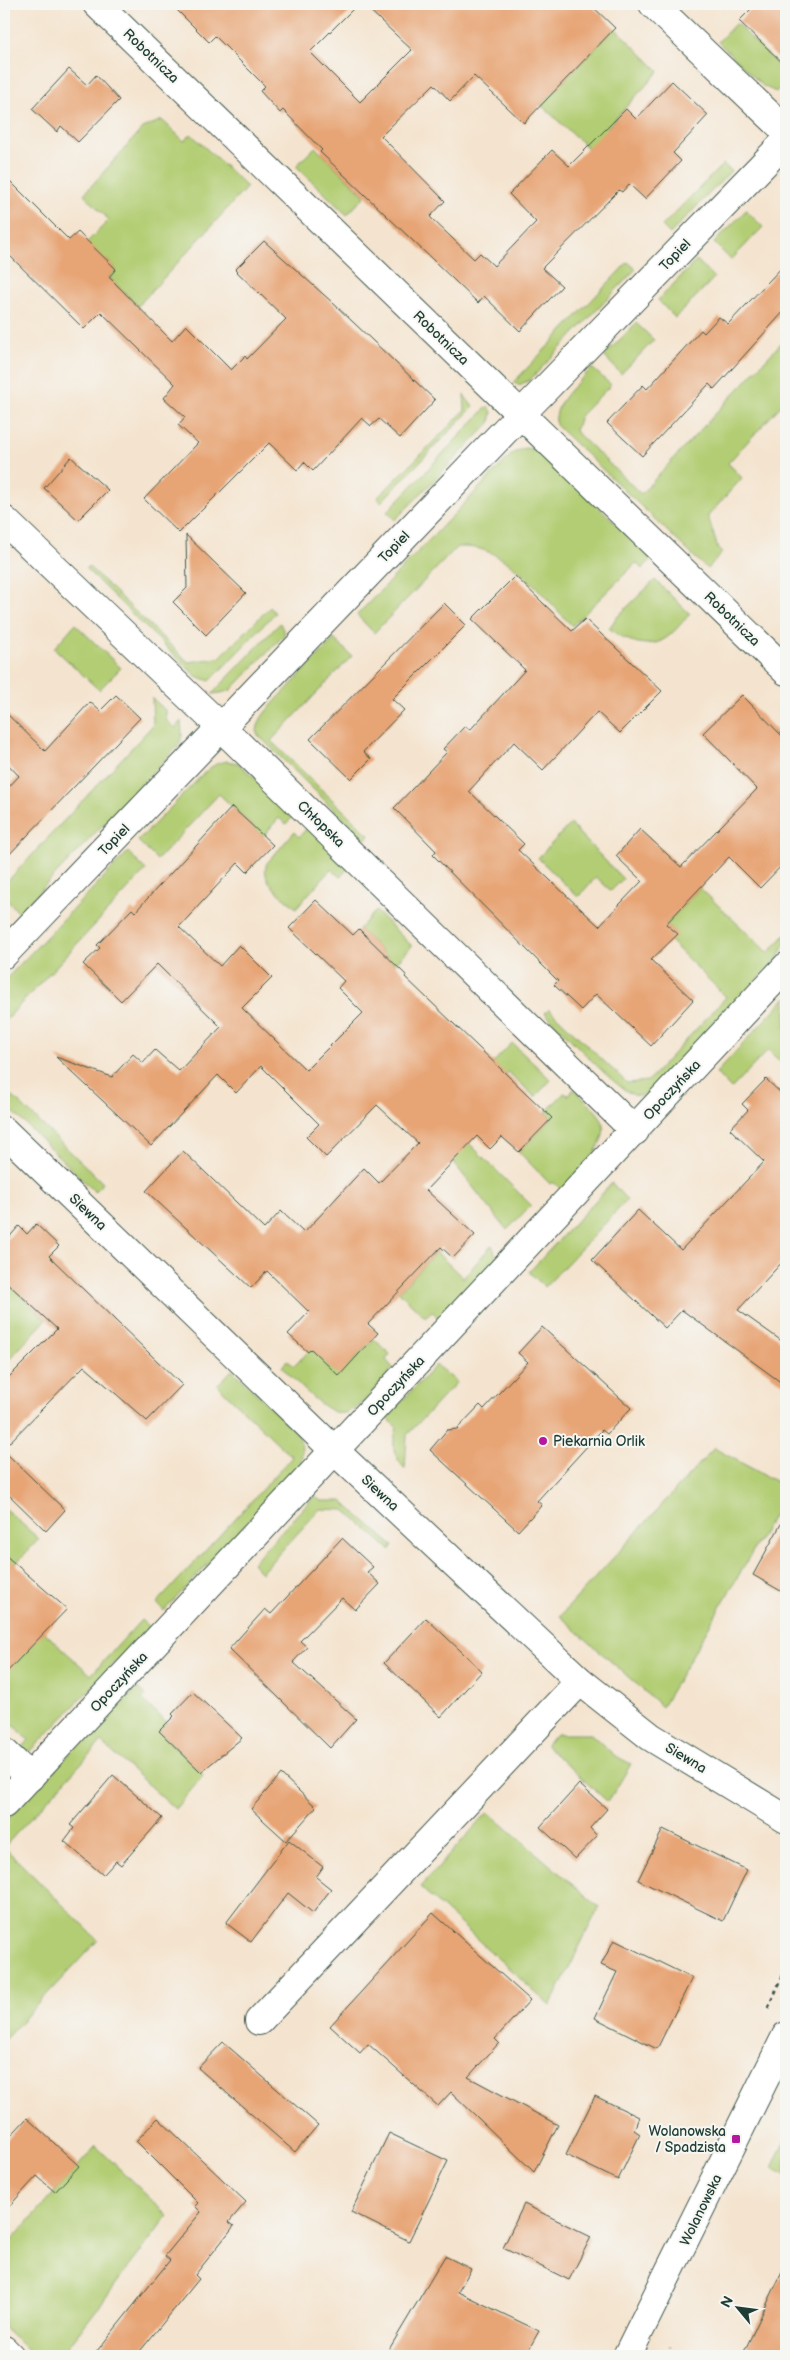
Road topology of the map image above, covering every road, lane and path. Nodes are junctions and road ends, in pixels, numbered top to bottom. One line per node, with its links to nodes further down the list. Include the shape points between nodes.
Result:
1 (97, 4): 5 (street, Robotnicza)
2 (653, 4): 3 (street)
3 (786, 131)
4 (786, 141): 5 (street, Topiel)
5 (520, 415): 7 (street, Robotnicza); 8 (street, Topiel)
6 (4, 520): 8 (street, Chłopska)
7 (786, 671)
8 (222, 728): 9 (street, Topiel); 12 (street, Chłopska)
9 (4, 954)
10 (786, 967): 12 (street, Opoczyńska)
11 (4, 1131): 13 (street, Siewna)
12 (634, 1131): 13 (street, Opoczyńska)
13 (335, 1451): 14 (street, Siewna); 16 (street, Opoczyńska)
14 (580, 1681): 18 (street, Siewna, via 651,1737); 19 (street)
15 (4, 1752): 16 (street)
16 (30, 1777): 17 (street, Opoczyńska)
17 (4, 1804)
18 (786, 1819)
19 (259, 2021)
20 (786, 2036): 23 (street, Wolanowska)
21 (4, 2350): 22 (street)
22 (10, 2356)
23 (627, 2356)

